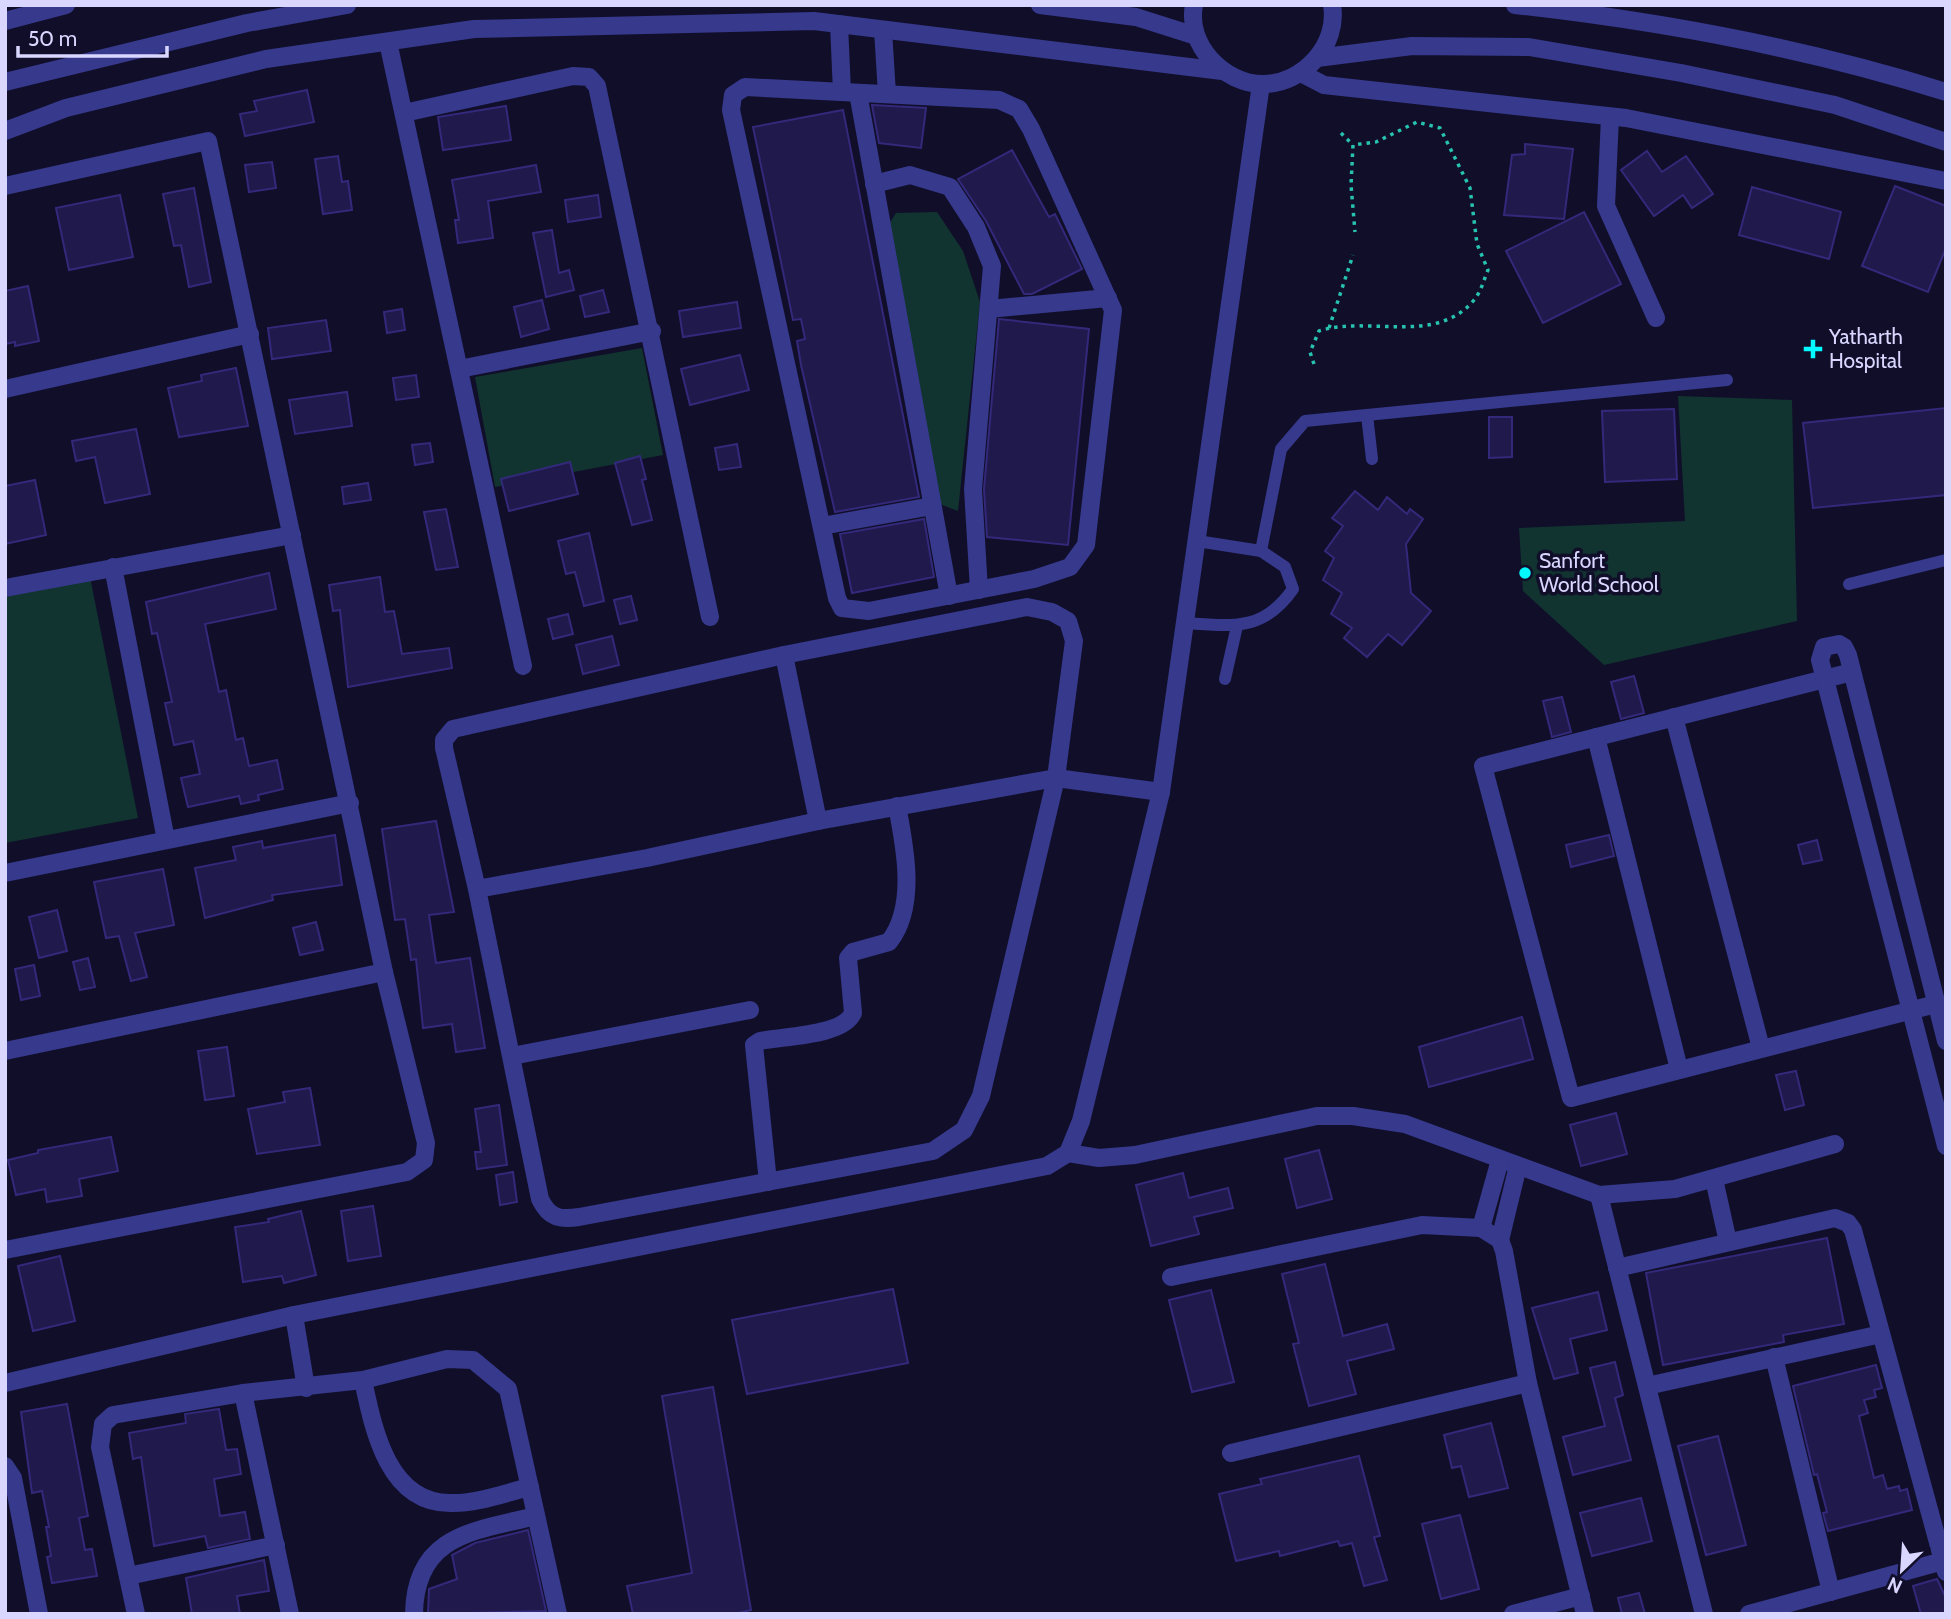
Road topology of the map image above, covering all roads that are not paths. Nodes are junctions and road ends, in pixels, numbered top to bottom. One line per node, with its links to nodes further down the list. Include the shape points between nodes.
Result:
1 (66, 5): 7 (street)
2 (347, 5): 15 (street, via 247,23)
3 (1040, 5): 10 (street, via 1136,17)
4 (1194, 5): 10 (street)
5 (1332, 5): 12 (street, via 1330,35)
6 (1515, 5): 18 (street, via 1697,32 1853,63)
7 (5, 20)
8 (839, 24): 9 (street); 11 (street, via 474,29); 17 (street)
9 (883, 30): 13 (street); 19 (street)
10 (1196, 36): 13 (street, via 1206,56)
11 (388, 42): 20 (street); 22 (street, via 266,59 66,108)
12 (1317, 58): 14 (street); 23 (street, via 1412,46 1529,47 1835,105)
13 (1222, 71): 16 (street)
14 (1301, 73): 16 (street); 21 (street, via 1324,85)
15 (5, 82)
16 (1261, 85): 40 (street)
17 (850, 92): 19 (street); 25 (street); 38 (street, via 745,87 733,95 731,110)
18 (1946, 92)
19 (887, 94): 27 (street, via 999,100 1019,109)
20 (404, 113): 30 (street, via 573,76 589,77 597,86); 32 (street)
21 (1610, 117): 24 (street); 29 (street, via 1606,206)
22 (5, 131)
23 (1946, 142)
24 (1946, 181)
25 (874, 184): 28 (street, via 910,175 950,187 976,227 992,266); 37 (street)
26 (5, 186): 31 (street, via 208,141)
27 (1108, 298): 28 (street); 46 (street, via 1113,310 1086,545 1070,567)
28 (989, 309): 46 (street, via 973,489)
29 (1657, 318)
30 (652, 331): 32 (street); 48 (street)
31 (250, 334): 34 (street); 39 (street)
32 (459, 369): 52 (street)
33 (1727, 380): 35 (lane)
34 (5, 389)
35 (1367, 415): 36 (lane); 41 (lane, via 1305,421 1281,449)
36 (1372, 459)
37 (932, 506): 38 (street); 47 (street)
38 (822, 526): 47 (street, via 842,608 869,611)
39 (292, 536): 43 (street); 60 (street)
40 (1197, 541): 41 (lane); 49 (street)
41 (1261, 551): 50 (lane, via 1285,567 1293,589 1278,611)
42 (1946, 560): 44 (lane)
43 (113, 567): 45 (street); 63 (street)
44 (1849, 584)
45 (5, 588)
46 (979, 590): 47 (street)
47 (948, 596)
48 (710, 617)
49 (1185, 623): 50 (lane); 59 (street)
50 (1237, 626): 55 (lane)
51 (784, 656): 58 (street, via 1027,607 1052,612 1068,621 1074,641); 62 (street); 65 (street, via 453,729 444,748)
52 (523, 666)
53 (1853, 672): 54 (street); 54 (street, via 1844,647 1824,647 1821,660); 67 (street)
54 (1826, 678): 56 (street); 69 (street)
55 (1225, 680)
56 (1674, 717): 57 (street); 72 (street)
57 (1596, 737): 75 (street); 75 (street, via 1483,766 1571,1098)
58 (1056, 778): 59 (street); 61 (street); 83 (street, via 981,1096 964,1130 933,1151)
59 (1161, 792): 79 (street, via 1081,1121)
60 (350, 803): 63 (street); 66 (street)
61 (897, 807): 62 (street); 83 (street, via 905,869 902,920 889,942 853,952 848,958 851,1019 838,1028 754,1045)
62 (818, 821): 65 (street)
63 (166, 841): 64 (street)
64 (5, 873)
65 (477, 889): 74 (street)
66 (384, 972): 73 (street); 88 (street, via 426,1143 424,1160 407,1172)
67 (1938, 977): 68 (street)
68 (1936, 1004): 69 (street); 71 (street)
69 (1911, 1009): 72 (street); 76 (street)
70 (750, 1010): 74 (street)
71 (1946, 1041)
72 (1761, 1048): 75 (street)
73 (5, 1051)
74 (512, 1056): 83 (street, via 540,1199 552,1216 562,1220)
75 (1679, 1069)
76 (1941, 1109): 78 (street)
77 (1835, 1144): 82 (street)
78 (1946, 1146)
79 (1068, 1153): 80 (street, via 1099,1158 1135,1154 1317,1115 1405,1124); 91 (street, via 1047,1166)
80 (1500, 1160): 81 (street); 85 (street)
81 (1518, 1166): 84 (street); 86 (street)
82 (1714, 1179): 84 (street, via 1675,1189); 87 (street)
83 (768, 1182)
84 (1599, 1195): 89 (street)
85 (1481, 1228): 86 (street); 90 (street, via 1422,1224)
86 (1500, 1240): 95 (street)
87 (1728, 1242): 89 (street); 92 (street, via 1835,1218 1848,1223)
88 (5, 1250)
89 (1618, 1268): 97 (street)
90 (1171, 1277)
91 (294, 1315): 96 (street); 98 (street)
92 (1881, 1334): 93 (street); 105 (street)
93 (1774, 1357): 97 (street); 107 (street)
94 (363, 1380): 98 (street); 102 (street, via 379,1443 389,1465 413,1492 451,1504); 102 (street, via 447,1359 473,1360 508,1389)
95 (1528, 1383): 100 (street); 108 (street)
96 (5, 1384)
97 (1647, 1386): 115 (street)
98 (306, 1388): 99 (street)
99 (243, 1393): 104 (street); 106 (street, via 113,1415 103,1424 100,1447)
100 (1231, 1454)
101 (5, 1466): 109 (street, via 13,1478)
102 (530, 1487): 103 (street)
103 (537, 1516): 112 (street, via 461,1534 446,1542 423,1571 414,1595); 113 (street)
104 (276, 1545): 106 (street); 111 (street)
105 (1944, 1567): 107 (street)
106 (128, 1576): 110 (street)
107 (1831, 1592): 116 (street)
108 (1583, 1605): 114 (street)
109 (40, 1614)
110 (136, 1614)
111 (290, 1614)
112 (414, 1614)
113 (558, 1614)
114 (1513, 1614)
115 (1704, 1614)
116 (1749, 1614)

